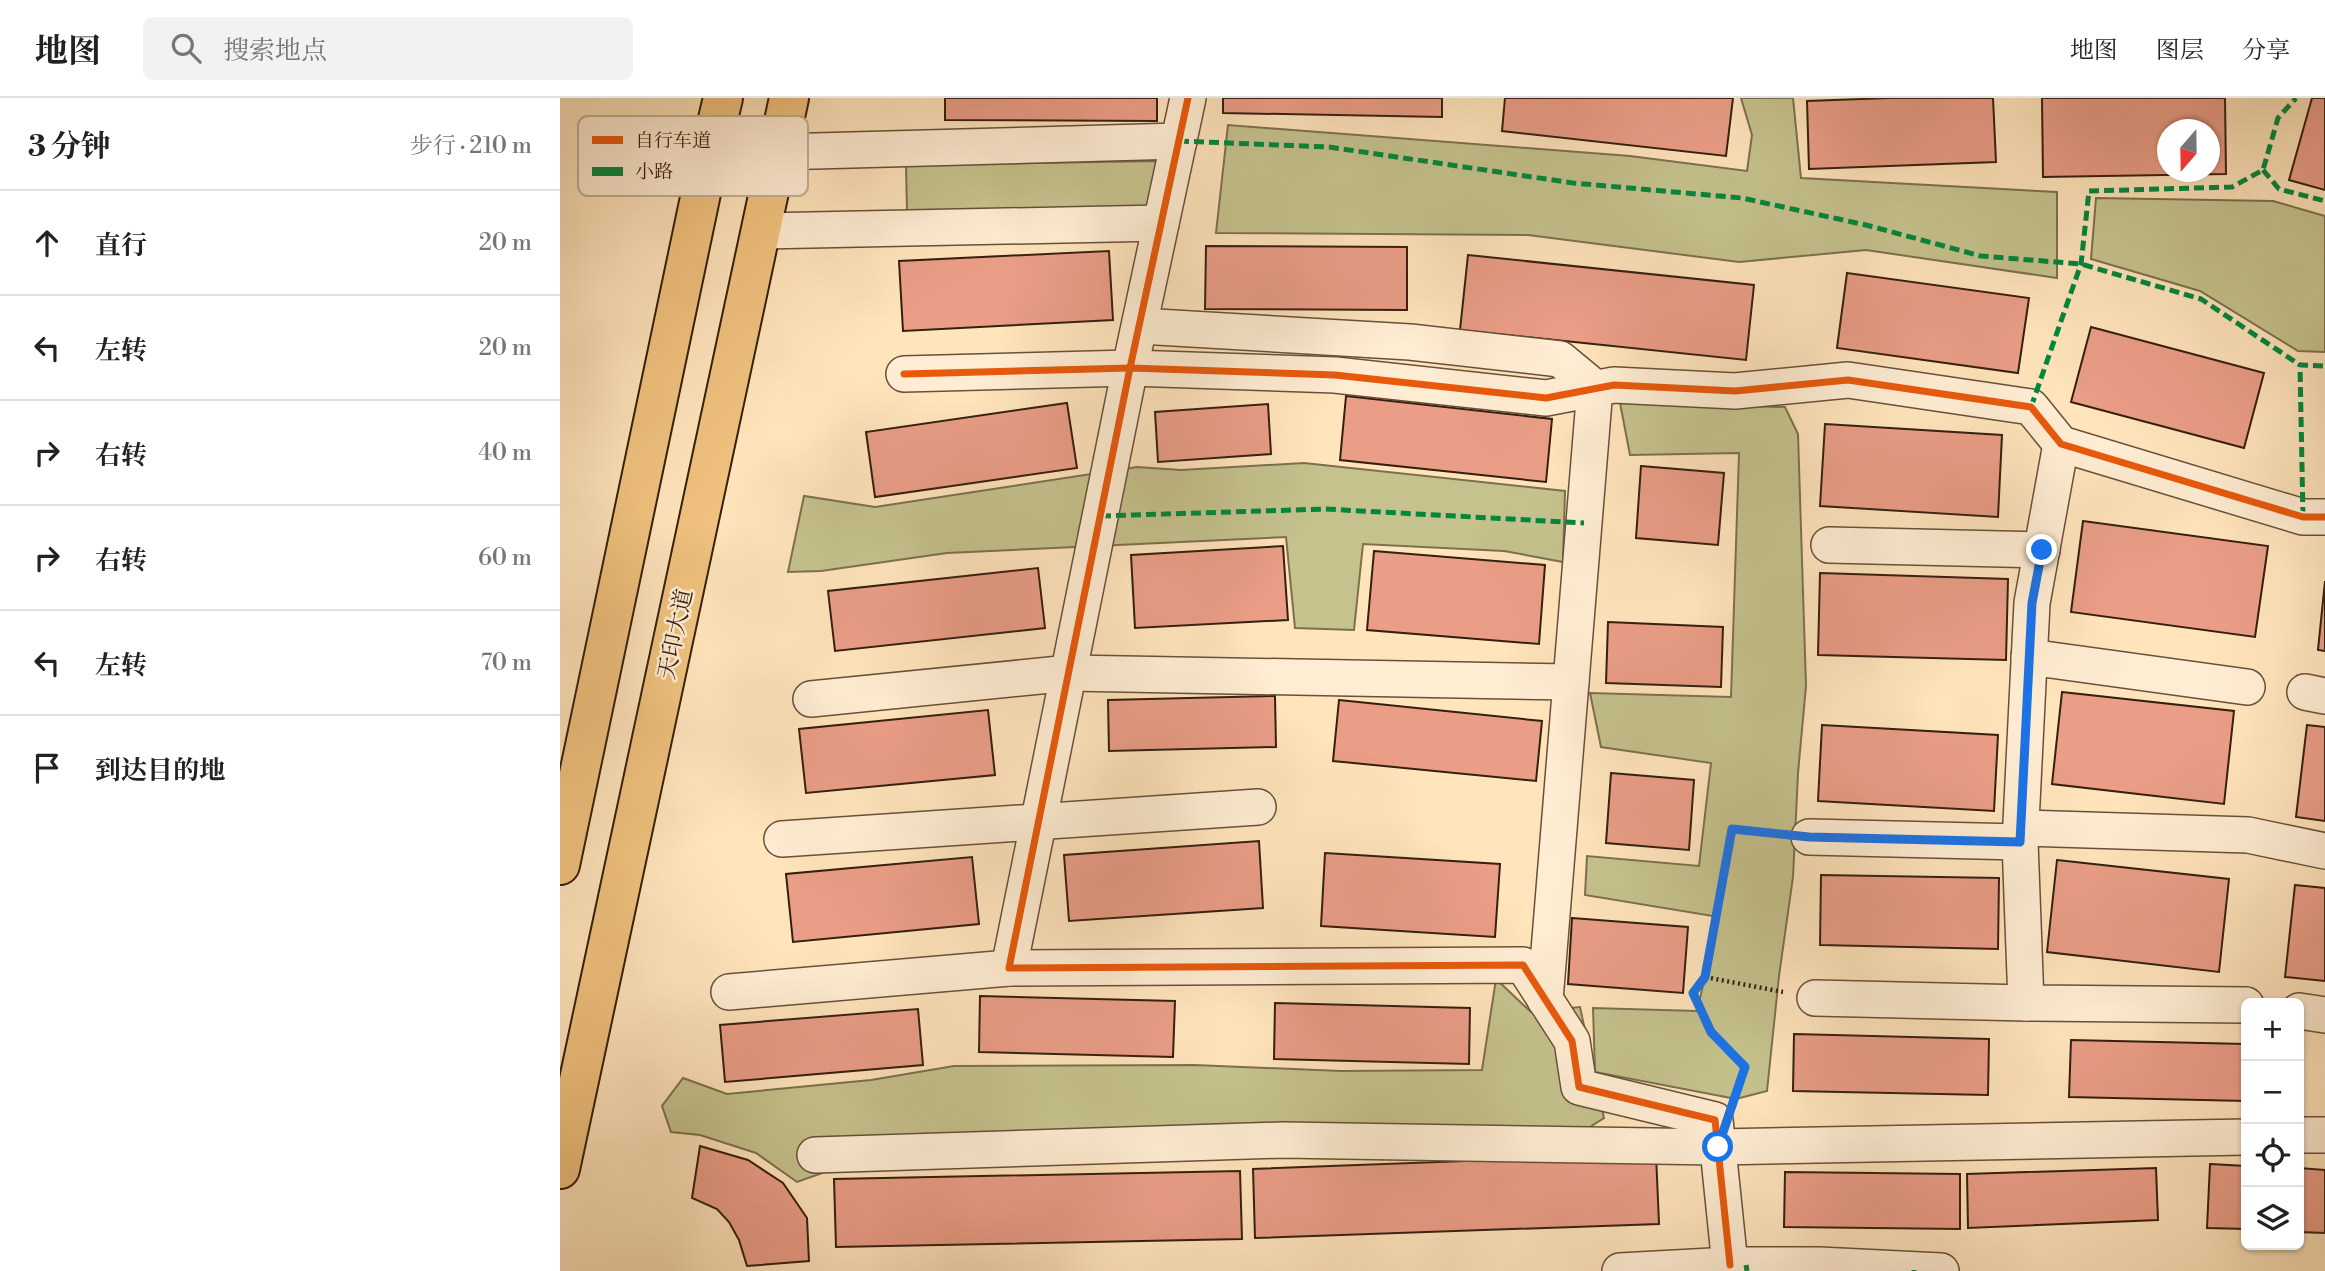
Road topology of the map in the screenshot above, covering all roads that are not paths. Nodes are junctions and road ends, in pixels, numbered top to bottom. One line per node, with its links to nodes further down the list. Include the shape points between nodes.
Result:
1 (723, 98): 4 (main road)
2 (789, 98): 5 (main road, 天印大道)
3 (1188, 98): 6 (street)
4 (719, 116)
5 (785, 116)
6 (1179, 141): 7 (street); 10 (street)
7 (808, 151)
8 (700, 196): 31 (main road)
9 (769, 196): 11 (main road, 天印大道)
10 (1161, 223): 11 (street); 12 (street)
11 (762, 231): 45 (main road, 天印大道)
12 (1140, 326): 13 (street); 15 (street, via 1410,342 1560,359)
13 (1130, 368): 14 (street); 15 (street, via 1335,375 1546,398); 21 (street)
14 (904, 374)
15 (1595, 388): 16 (street, via 1735,391 1848,380 2031,407); 22 (street)
16 (2061, 444): 17 (street, via 2303,517); 19 (street)
17 (2325, 517)
18 (1829, 545): 19 (street)
19 (2042, 550): 20 (street, via 2032,603)
20 (2029, 657): 23 (street); 27 (street)
21 (1070, 673): 22 (street); 24 (street); 26 (street)
22 (1571, 682): 35 (street)
23 (2247, 687)
24 (811, 699)
25 (1258, 807): 26 (street)
26 (1039, 822): 29 (street); 32 (street)
27 (2020, 835): 28 (street); 30 (street, via 2248,835); 36 (street)
28 (1809, 837)
29 (782, 839)
30 (2325, 851)
31 (560, 865)
32 (1009, 968): 33 (street); 35 (street, via 1523,965)
33 (729, 992)
34 (1815, 998): 36 (street)
35 (1545, 1000): 43 (street, via 1572,1041 1579,1087 1715,1121)
36 (2026, 1003): 37 (street)
37 (2241, 1005)
38 (2304, 1012): 39 (street)
39 (2325, 1015)
40 (2304, 1135): 41 (street)
41 (2325, 1135)
42 (2241, 1136): 43 (street)
43 (1718, 1147): 44 (street, via 1283,1140); 46 (street)
44 (815, 1155)
45 (560, 1169)
46 (1730, 1265): 47 (street); 48 (street)
47 (1620, 1271)
48 (1941, 1271)

